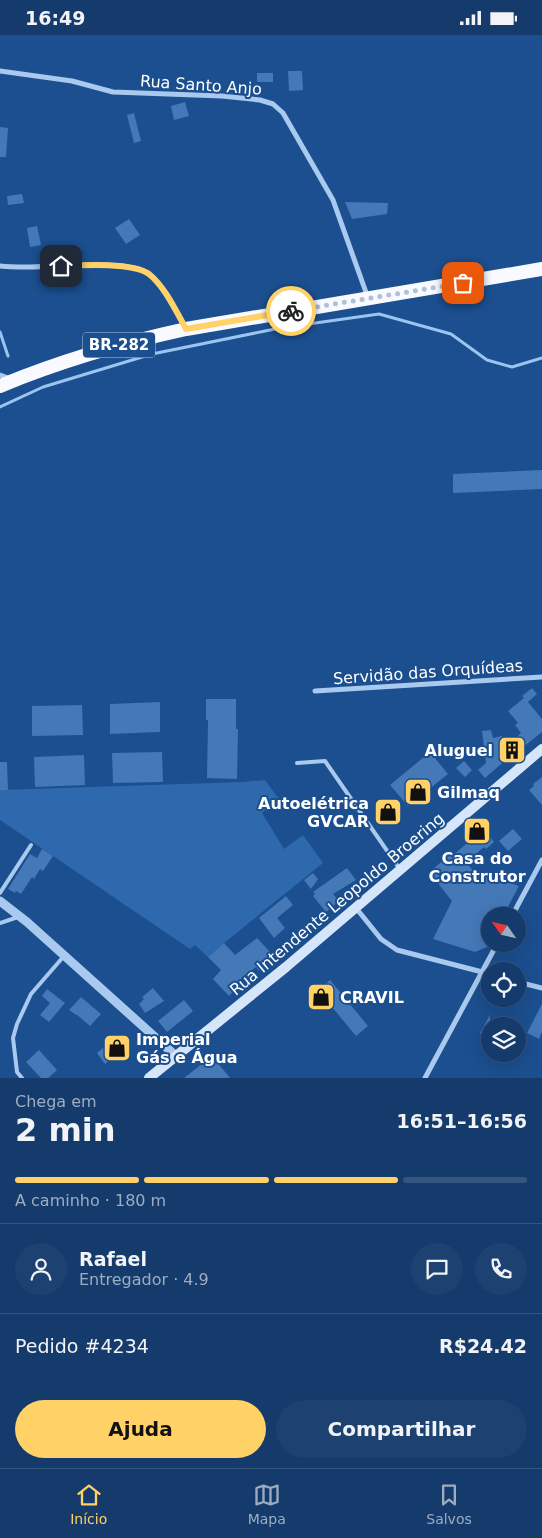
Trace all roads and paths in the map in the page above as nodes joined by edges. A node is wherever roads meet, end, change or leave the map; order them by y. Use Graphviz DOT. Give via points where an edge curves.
graph roads {
  1 [pos="0,71"];
  2 [pos="0,266"];
  3 [pos="542,269"];
  4 [pos="368,299"];
  5 [pos="186,329"];
  6 [pos="7,378"];
  7 [pos="0,385"];
  8 [pos="542,677"];
  9 [pos="315,691"];
  10 [pos="542,749"];
  11 [pos="297,763"];
  12 [pos="31,845"];
  13 [pos="542,860"];
  14 [pos="400,870"];
  15 [pos="0,893"];
  16 [pos="0,901"];
  17 [pos="517,907"];
  18 [pos="356,908"];
  19 [pos="20,917"];
  20 [pos="0,923"];
  21 [pos="64,955"];
  22 [pos="481,972"];
  23 [pos="481,974"];
  24 [pos="526,984"];
  25 [pos="542,988"];
  26 [pos="176,1056"];
  27 [pos="22,1078"];
  28 [pos="149,1078"];
  29 [pos="425,1078"];
  1 -- 4 [label="street, Rua Santo Anjo" via="72,81 113,92 222,96 273,104 283,113 333,200"];
  2 -- 5 [label="street" via="104,265 142,270 165,294"];
  3 -- 4 [label="highway, BR-282"];
  4 -- 5 [label="highway, BR-282"];
  5 -- 6 [label="highway, BR-282"];
  6 -- 7 [label="highway, BR-282"];
  8 -- 9 [label="street, Servidão das Orquídeas"];
  10 -- 14 [label="main road, Rua Intendente Leopoldo Broering"];
  11 -- 14 [label="lane" via="325,761"];
  12 -- 15 [label="lane"];
  13 -- 17 [label="street"];
  14 -- 18 [label="main road, Rua Intendente Leopoldo Broering"];
  16 -- 19 [label="street"];
  18 -- 22 [label="street" via="381,939 397,950"];
  18 -- 26 [label="main road, Rua Intendente Leopoldo Broering"];
  19 -- 20 [label="lane"];
  19 -- 21 [label="street"];
  21 -- 26 [label="street"];
  21 -- 27 [label="lane" via="31,994 17,1024 13,1038 17,1072"];
  23 -- 29 [label="street"];
  24 -- 25 [label="street"];
  26 -- 28 [label="main road, Rua Intendente Leopoldo Broering"];
}
